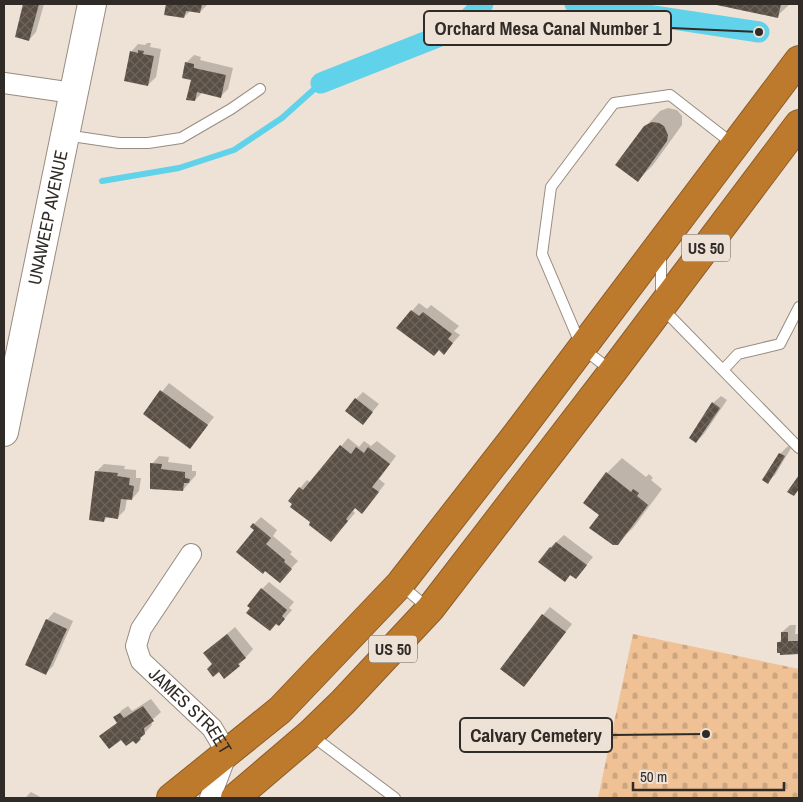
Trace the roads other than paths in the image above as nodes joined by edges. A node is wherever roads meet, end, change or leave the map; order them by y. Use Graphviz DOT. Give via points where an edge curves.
graph roads {
  1 [pos="92,4"];
  2 [pos="799,60"];
  3 [pos="4,84"];
  4 [pos="260,89"];
  5 [pos="73,93"];
  6 [pos="799,124"];
  7 [pos="64,135"];
  8 [pos="735,145"];
  9 [pos="661,243"];
  10 [pos="661,307"];
  11 [pos="799,307"];
  12 [pos="582,348"];
  13 [pos="722,370"];
  14 [pos="613,371"];
  15 [pos="4,432"];
  16 [pos="799,448"];
  17 [pos="191,554"];
  18 [pos="400,584"];
  19 [pos="430,609"];
  20 [pos="310,734"];
  21 [pos="227,753"];
  22 [pos="171,798"];
  23 [pos="210,798"];
  24 [pos="235,798"];
  25 [pos="395,798"];
  1 -- 5 [label="main road, UNAWEEP AVENUE"];
  2 -- 8 [label="highway, US 50"];
  3 -- 5 [label="street"];
  4 -- 7 [label="lane" via="181,138 119,143"];
  5 -- 7 [label="main road, UNAWEEP AVENUE"];
  6 -- 10 [label="highway, US 50"];
  7 -- 15 [label="main road, UNAWEEP AVENUE"];
  8 -- 9 [label="highway, US 50"];
  8 -- 12 [label="lane" via="670,96 614,103 551,187 542,254"];
  9 -- 10 [label="lane"];
  9 -- 12 [label="highway, US 50"];
  10 -- 13 [label="lane"];
  10 -- 14 [label="highway, US 50"];
  11 -- 13 [label="lane" via="780,344 738,354"];
  12 -- 14 [label="lane"];
  12 -- 18 [label="highway, US 50"];
  13 -- 16 [label="lane"];
  14 -- 19 [label="highway, US 50"];
  17 -- 21 [label="street, JAMES STREET" via="141,630 136,646 140,661 212,728"];
  18 -- 19 [label="lane"];
  18 -- 21 [label="highway, US 50" via="280,710"];
  19 -- 20 [label="highway, US 50"];
  20 -- 24 [label="highway, US 50"];
  20 -- 25 [label="lane"];
  21 -- 22 [label="highway, US 50"];
  21 -- 23 [label="street, JAMES STREET"];
}
